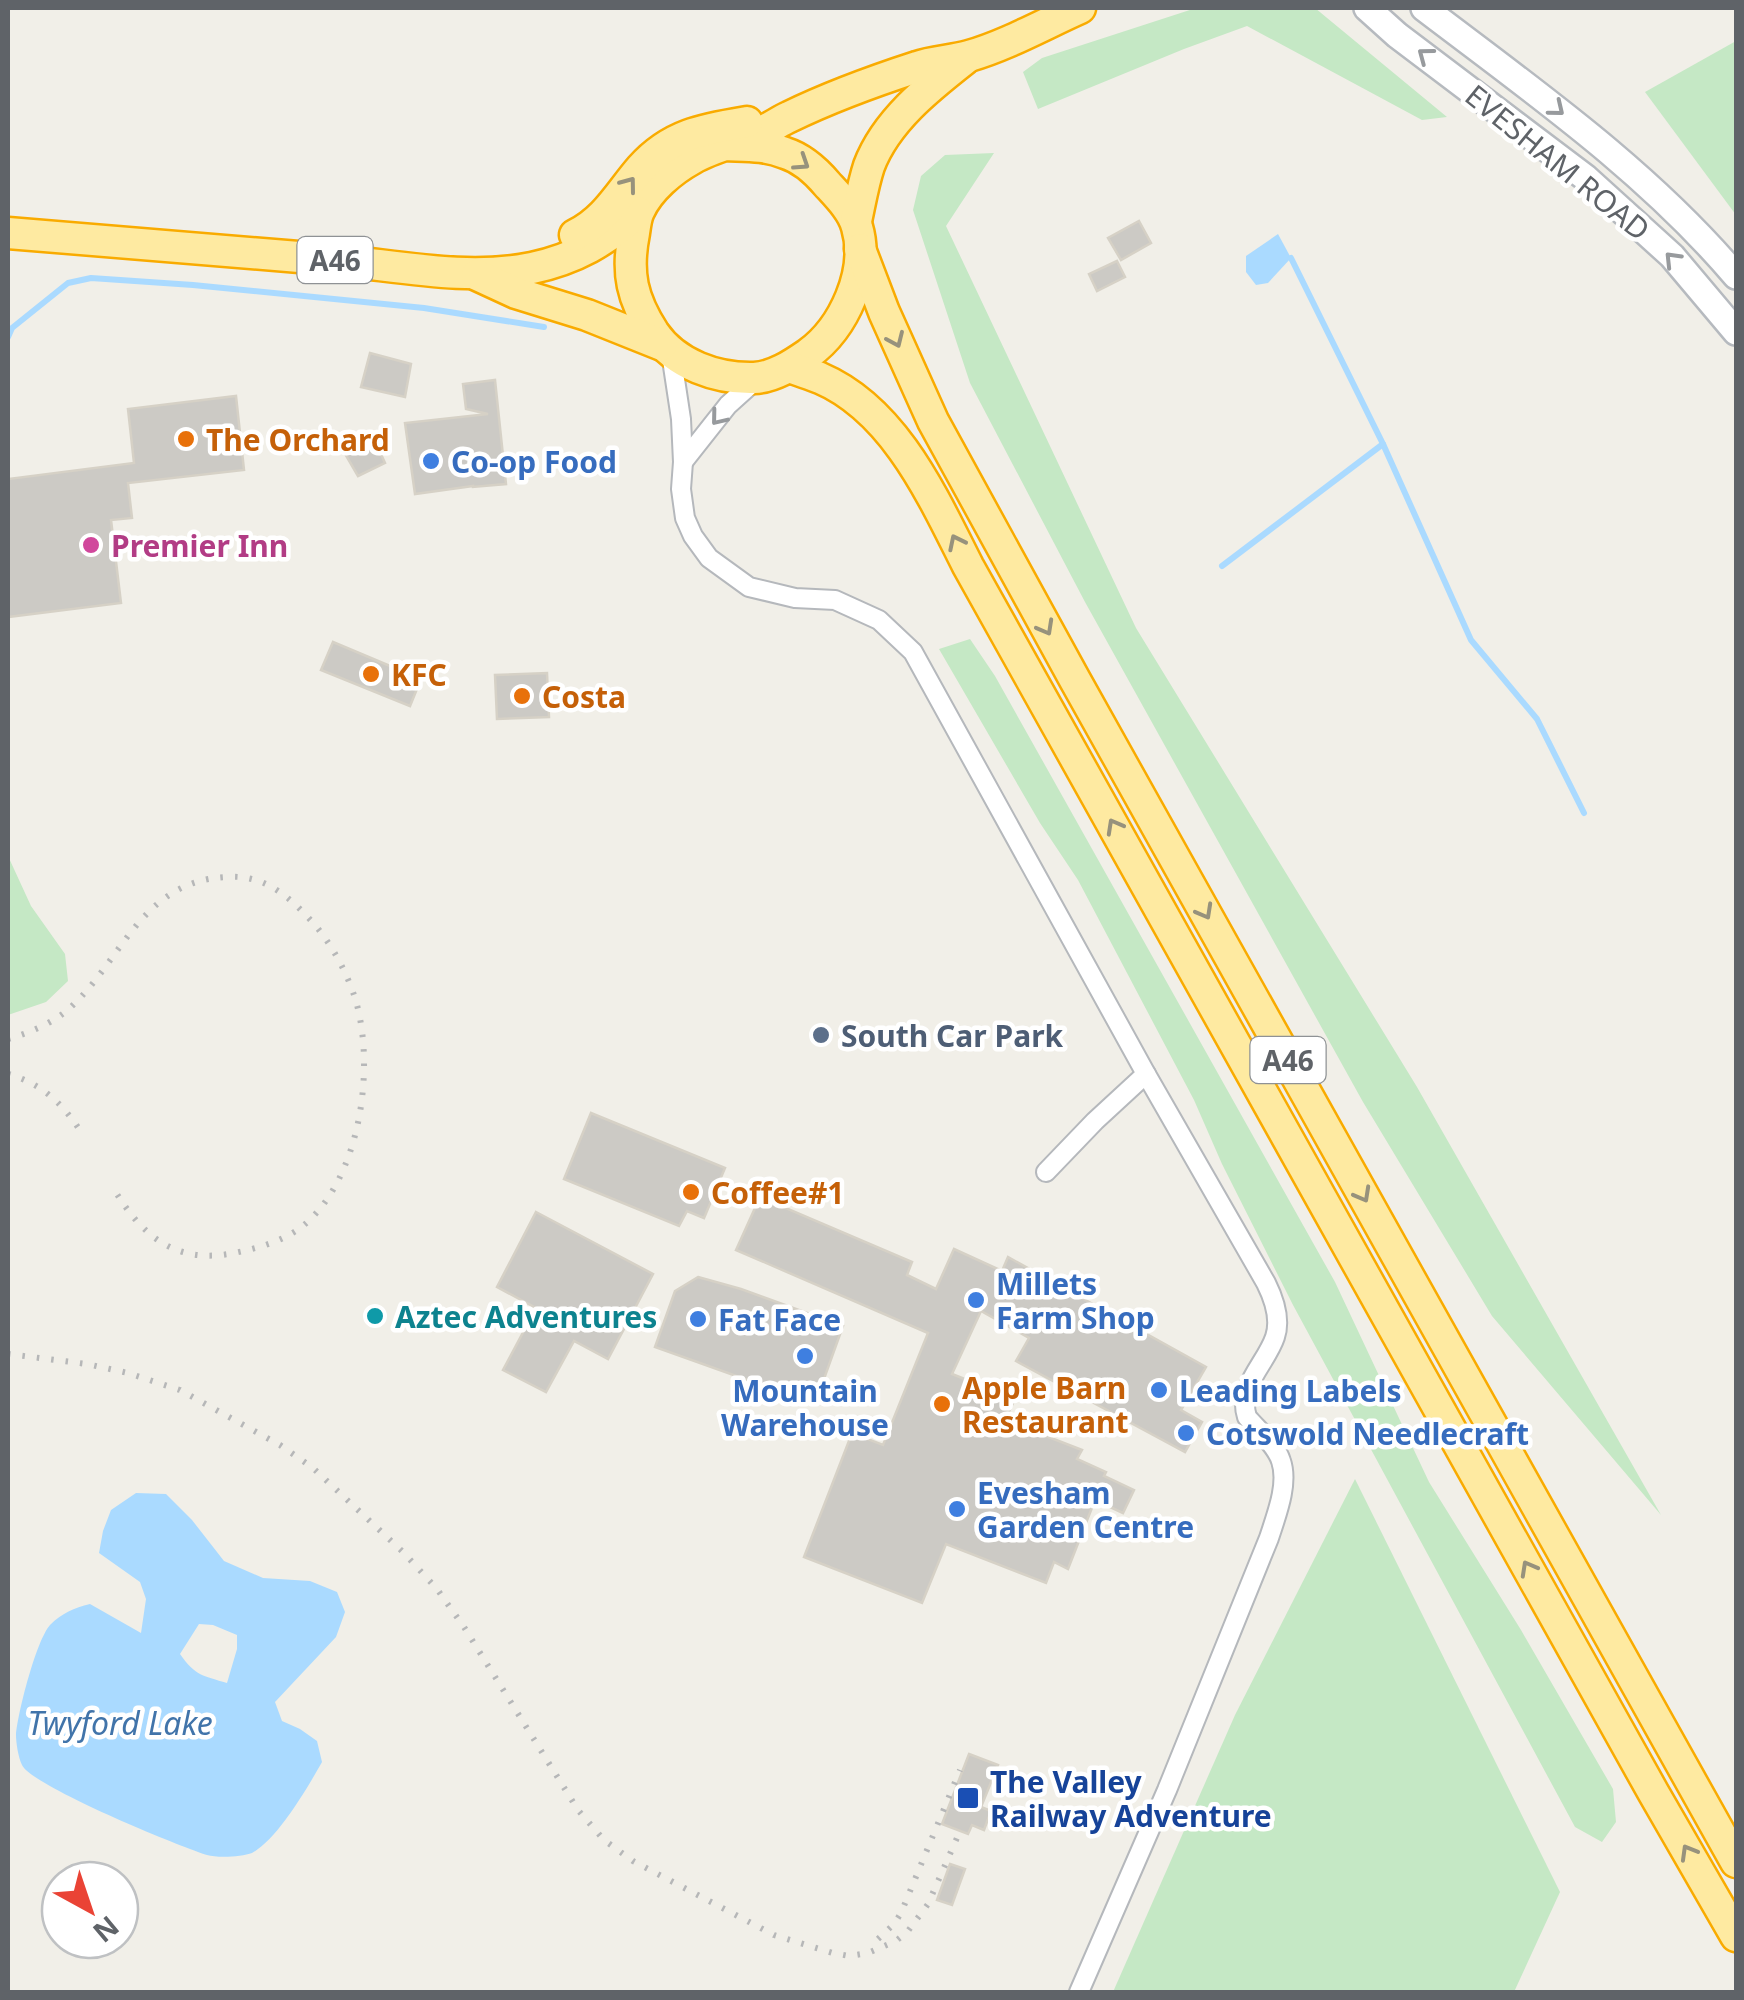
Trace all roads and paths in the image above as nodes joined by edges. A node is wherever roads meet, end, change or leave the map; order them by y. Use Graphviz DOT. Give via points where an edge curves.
graph roads {
  1 [pos="1080,8"];
  2 [pos="1366,8"];
  3 [pos="1424,8"];
  4 [pos="968,56"];
  5 [pos="788,117"];
  6 [pos="725,145"];
  7 [pos="638,212"];
  8 [pos="8,233"];
  9 [pos="858,235"];
  10 [pos="419,268"];
  11 [pos="477,274"];
  12 [pos="1736,276"];
  13 [pos="1736,332"];
  14 [pos="666,348"];
  15 [pos="790,367"];
  16 [pos="759,378"];
  17 [pos="683,462"];
  18 [pos="1146,1074"];
  19 [pos="1046,1172"];
  20 [pos="1736,1862"];
  21 [pos="1736,1936"];
  22 [pos="1080,1992"];
  1 -- 4 [label="highway"];
  13 -- 2 [label="main road, EVESHAM ROAD, one-way" via="1672,256 1586,178"];
  3 -- 12 [label="main road, EVESHAM ROAD, one-way" via="1628,167"];
  4 -- 5 [label="highway" via="921,65"];
  4 -- 9 [label="highway" via="883,138 870,166"];
  5 -- 6 [label="highway"];
  10 -- 5 [label="highway, one-way" via="450,254 504,255 560,242 603,216 641,168 678,138"];
  6 -- 7 [label="highway" via="676,168"];
  6 -- 9 [label="highway, one-way" via="762,146 816,172 839,196"];
  7 -- 11 [label="highway, A46" via="612,235 562,260"];
  7 -- 14 [label="highway" via="629,258 632,285 640,311"];
  8 -- 10 [label="highway, A46"];
  9 -- 15 [label="highway" via="852,295 838,325"];
  9 -- 20 [label="highway, A46, one-way" via="933,422"];
  10 -- 11 [label="highway, A46"];
  11 -- 14 [label="highway, A46"];
  14 -- 16 [label="highway" via="726,377"];
  14 -- 17 [label="street" via="678,388"];
  15 -- 16 [label="highway"];
  21 -- 15 [label="highway, A46, one-way" via="920,475 861,404"];
  16 -- 17 [label="street, one-way"];
  17 -- 18 [label="street" via="685,518 709,558 748,586 835,600 879,620 913,652"];
  18 -- 19 [label="street"];
  18 -- 22 [label="street" via="1274,1300 1275,1338 1252,1378 1244,1409 1280,1457 1282,1484 1269,1538"];
}
